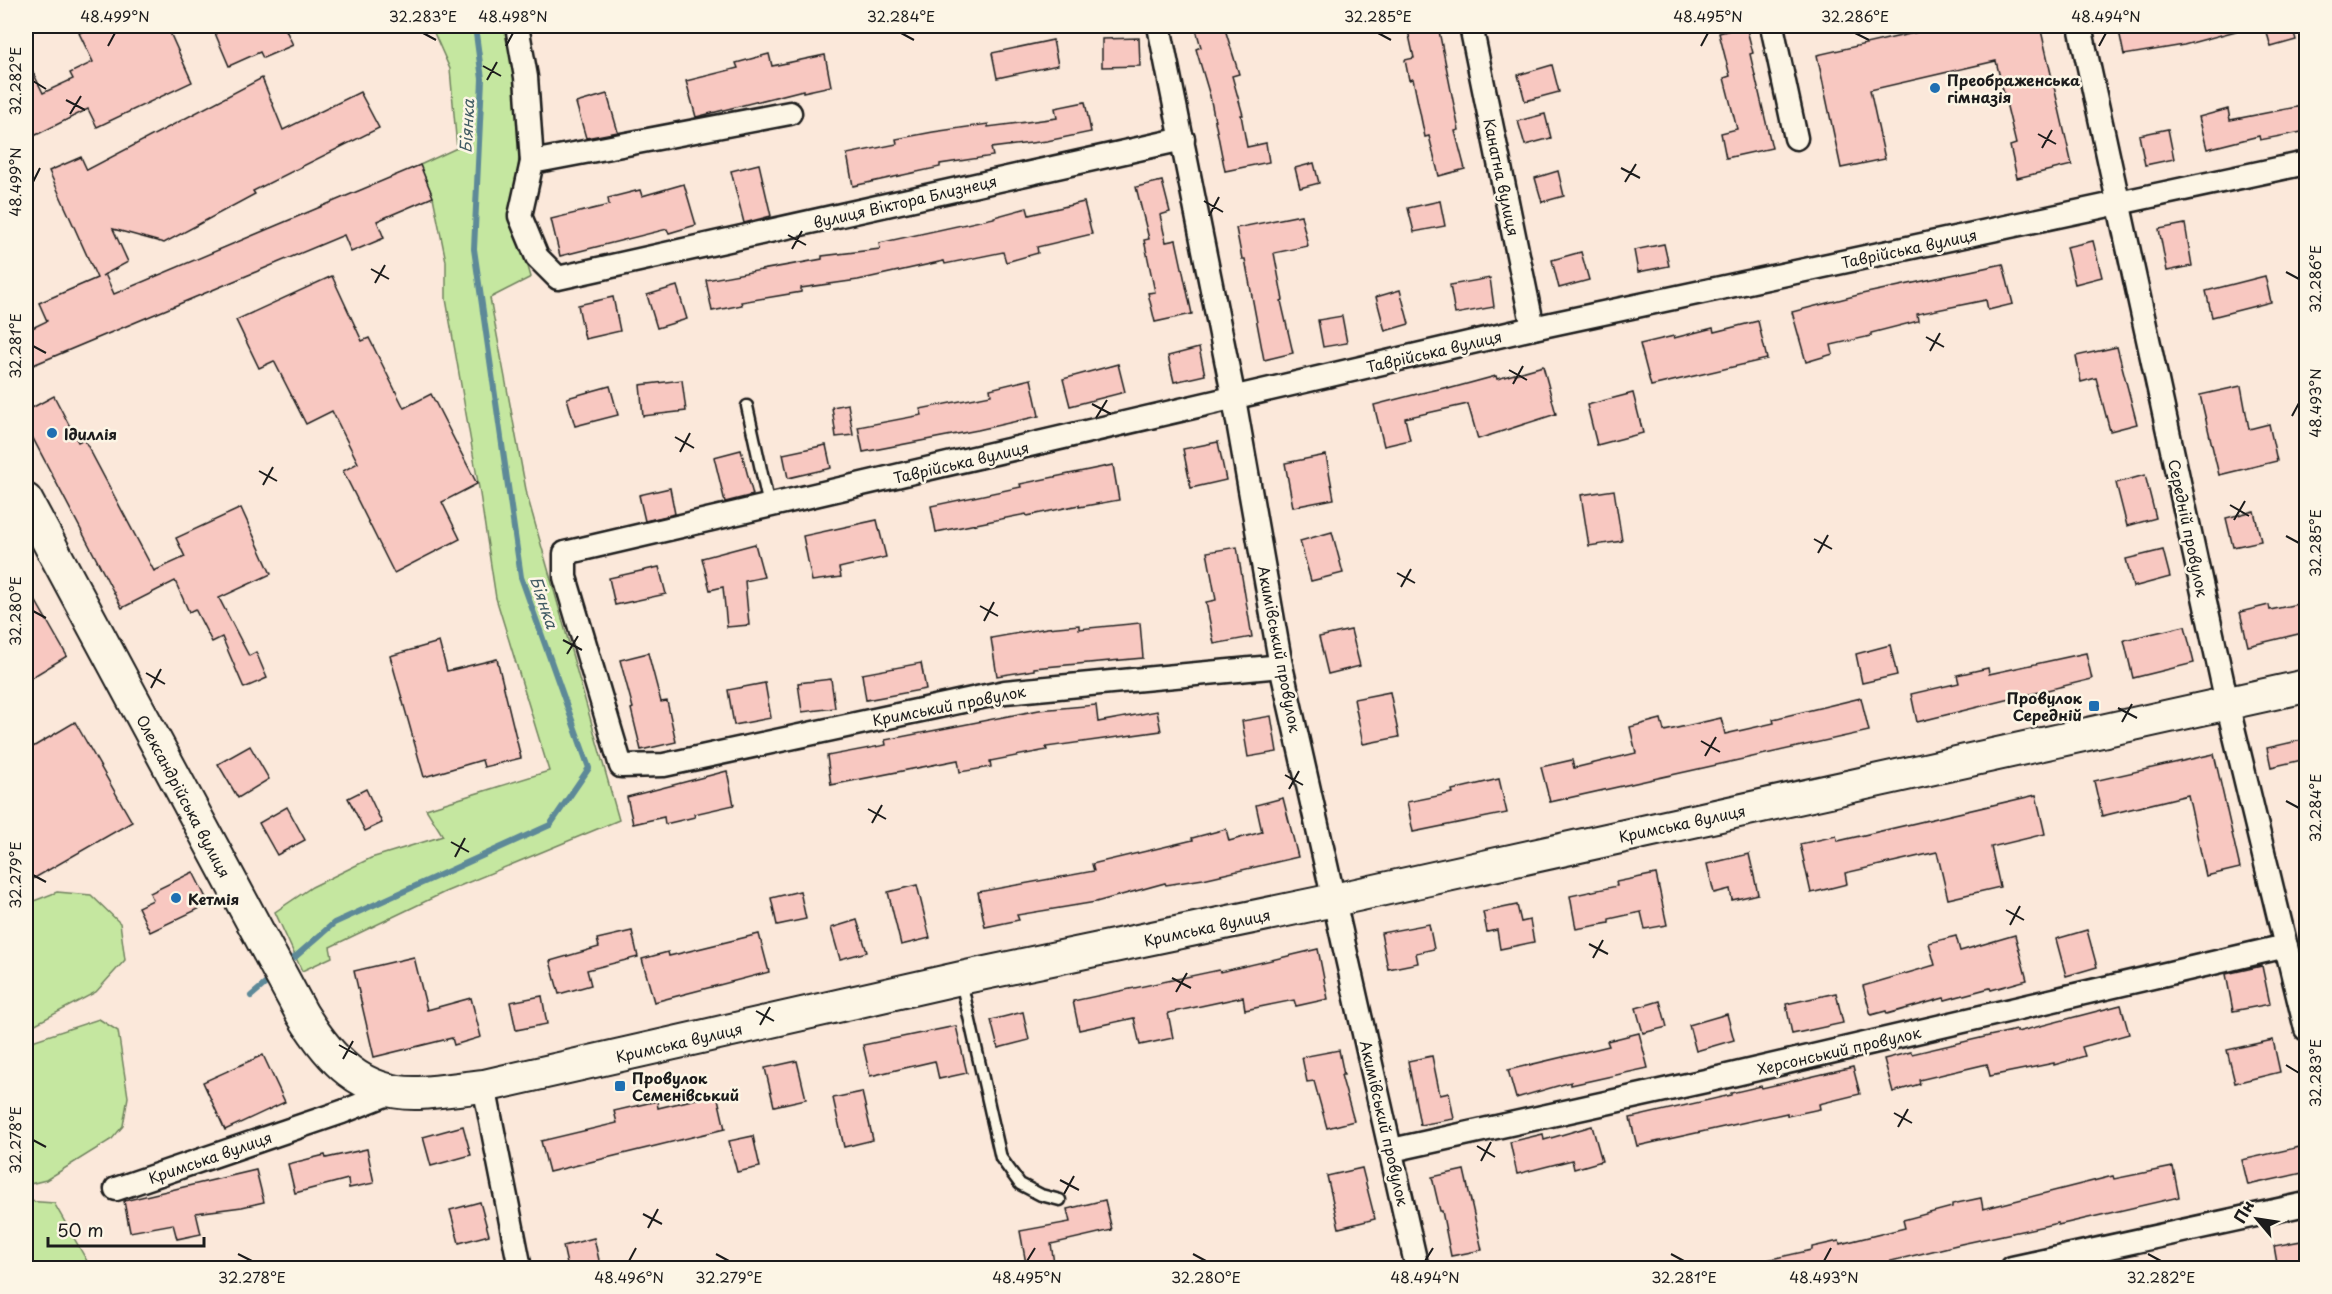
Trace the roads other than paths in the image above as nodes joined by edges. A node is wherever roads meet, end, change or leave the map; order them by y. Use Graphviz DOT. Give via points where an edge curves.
graph roads {
  1 [pos="517,26"];
  2 [pos="1159,26"];
  3 [pos="1471,26"];
  4 [pos="1772,26"];
  5 [pos="2080,26"];
  6 [pos="790,113"];
  7 [pos="1796,138"];
  8 [pos="1183,139"];
  9 [pos="532,162"];
  10 [pos="2307,162"];
  11 [pos="2117,204"];
  12 [pos="1533,328"];
  13 [pos="1234,399"];
  14 [pos="747,406"];
  15 [pos="26,500"];
  16 [pos="769,506"];
  17 [pos="1281,666"];
  18 [pos="2307,686"];
  19 [pos="2227,703"];
  20 [pos="621,766"];
  21 [pos="1334,900"];
  22 [pos="2286,946"];
  23 [pos="961,978"];
  24 [pos="2307,1029"];
  25 [pos="484,1086"];
  26 [pos="393,1092"];
  27 [pos="1392,1150"];
  28 [pos="116,1189"];
  29 [pos="1060,1200"];
  30 [pos="2307,1204"];
  31 [pos="520,1269"];
  32 [pos="1417,1269"];
  33 [pos="2012,1269"];
  1 -- 9 [label="street" via="526,77"];
  2 -- 8 [label="street, Акимівський провулок"];
  3 -- 12 [label="street, Канатна вулиця"];
  4 -- 7 [label="street"];
  5 -- 11 [label="street, Середній провулок"];
  6 -- 9 [label="street"];
  8 -- 9 [label="street, вулиця Віктора Близнеця" via="558,278 537,257 520,216"];
  8 -- 13 [label="street, Акимівський провулок"];
  10 -- 11 [label="street, Таврійська вулиця"];
  11 -- 12 [label="street, Таврійська вулиця"];
  11 -- 19 [label="street, Середній провулок"];
  12 -- 13 [label="street, Таврійська вулиця"];
  13 -- 16 [label="street, Таврійська вулиця"];
  13 -- 17 [label="street, Акимівський провулок"];
  14 -- 16 [label="lane"];
  15 -- 26 [label="street, Олександрійська вулиця" via="302,1014 337,1061 362,1082"];
  16 -- 20 [label="street, Таврійська вулиця" via="565,553 565,577"];
  17 -- 20 [label="street, Кримський провулок" via="1005,692 664,765"];
  17 -- 21 [label="street, Акимівський провулок"];
  18 -- 19 [label="street, Кримська вулиця"];
  19 -- 21 [label="street, Кримська вулиця"];
  19 -- 22 [label="street, Середній провулок"];
  21 -- 23 [label="street, Кримська вулиця"];
  21 -- 27 [label="street, Акимівський провулок"];
  22 -- 24 [label="street, Середній провулок"];
  22 -- 27 [label="street, Херсонський провулок"];
  23 -- 25 [label="street, Кримська вулиця"];
  23 -- 29 [label="lane" via="1000,1158 1020,1184"];
  25 -- 26 [label="street, Кримська вулиця"];
  25 -- 31 [label="street"];
  26 -- 28 [label="street, Кримська вулиця"];
  27 -- 32 [label="street, Акимівський провулок"];
  30 -- 33 [label="street"];
}
